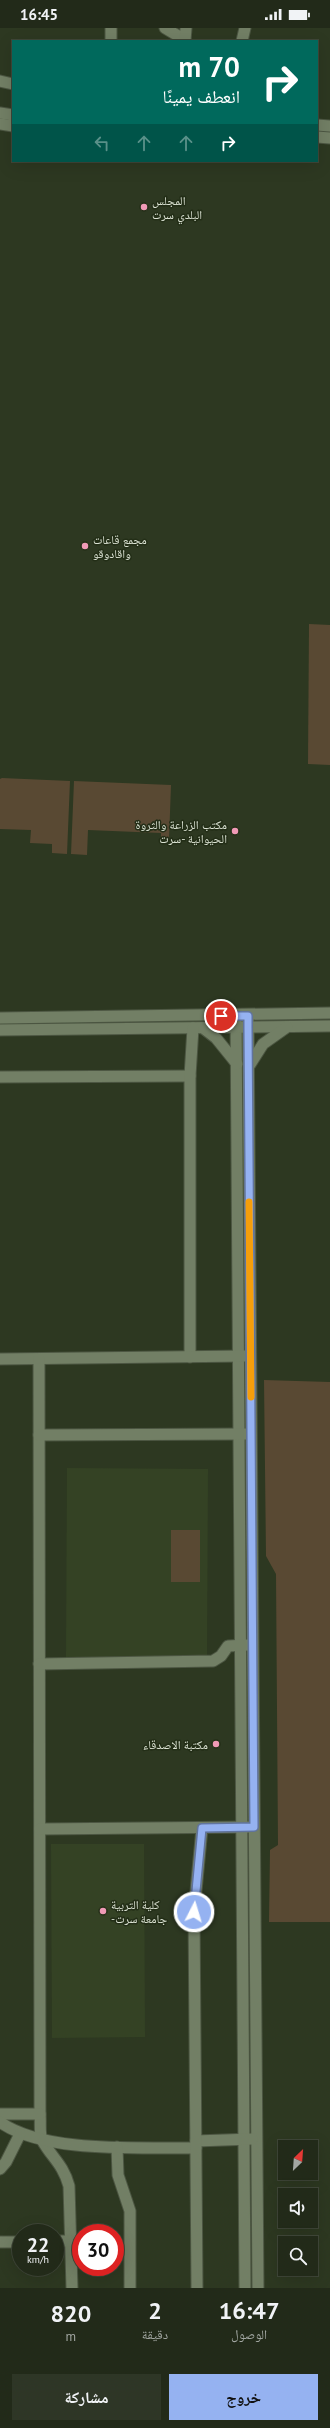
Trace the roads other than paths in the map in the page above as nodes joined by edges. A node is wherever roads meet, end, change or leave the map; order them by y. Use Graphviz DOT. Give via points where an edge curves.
graph roads {
  1 [pos="111,28"];
  2 [pos="164,28"];
  3 [pos="186,28"];
  4 [pos="245,28"];
  5 [pos="111,40"];
  6 [pos="185,40"];
  7 [pos="242,40"];
  8 [pos="0,81"];
  9 [pos="12,84"];
  10 [pos="0,113"];
  11 [pos="12,115"];
  12 [pos="0,124"];
  13 [pos="12,126"];
  14 [pos="318,126"];
  15 [pos="330,126"];
  16 [pos="318,138"];
  17 [pos="330,138"];
  18 [pos="330,1013"];
  19 [pos="242,1016"];
  20 [pos="0,1018"];
  21 [pos="330,1026"];
  22 [pos="287,1027"];
  23 [pos="198,1028"];
  24 [pos="236,1028"];
  25 [pos="248,1028"];
  26 [pos="0,1030"];
  27 [pos="237,1064"];
  28 [pos="248,1069"];
  29 [pos="190,1076"];
  30 [pos="0,1077"];
  31 [pos="190,1356"];
  32 [pos="239,1356"];
  33 [pos="250,1356"];
  34 [pos="0,1359"];
  35 [pos="39,1359"];
  36 [pos="245,1434"];
  37 [pos="39,1435"];
  38 [pos="241,1645"];
  39 [pos="253,1645"];
  40 [pos="39,1664"];
  41 [pos="242,1827"];
  42 [pos="254,1827"];
  43 [pos="202,1828"];
  44 [pos="40,1829"];
  45 [pos="0,2114"];
  46 [pos="40,2114"];
  47 [pos="0,2122"];
  48 [pos="20,2134"];
  49 [pos="41,2138"];
  50 [pos="256,2139"];
  51 [pos="245,2140"];
  52 [pos="196,2144"];
  53 [pos="117,2147"];
  54 [pos="0,2169"];
  55 [pos="64,2241"];
  56 [pos="70,2241"];
  57 [pos="0,2242"];
  58 [pos="12,2242"];
  59 [pos="72,2288"];
  60 [pos="130,2288"];
  61 [pos="197,2288"];
  62 [pos="245,2288"];
  63 [pos="258,2288"];
  1 -- 5 [label="street"];
  2 -- 6 [label="street"];
  3 -- 6 [label="street"];
  4 -- 7 [label="street"];
  8 -- 9 [label="street"];
  10 -- 11 [label="street"];
  12 -- 13 [label="street"];
  14 -- 15 [label="street"];
  16 -- 17 [label="street"];
  18 -- 19 [label="street"];
  19 -- 20 [label="street"];
  19 -- 24 [label="street"];
  19 -- 25 [label="street"];
  21 -- 22 [label="street"];
  22 -- 25 [label="street"];
  22 -- 28 [label="street" via="263,1044"];
  23 -- 24 [label="street"];
  23 -- 26 [label="street"];
  23 -- 27 [label="street" via="216,1038"];
  23 -- 29 [label="street"];
  24 -- 25 [label="street"];
  24 -- 27 [label="street"];
  25 -- 28 [label="street"];
  27 -- 32 [label="street"];
  28 -- 33 [label="street"];
  29 -- 30 [label="street"];
  29 -- 31 [label="street"];
  31 -- 32 [label="street"];
  31 -- 35 [label="street"];
  32 -- 33 [label="street"];
  32 -- 36 [label="street"];
  33 -- 36 [label="street"];
  34 -- 35 [label="street"];
  35 -- 37 [label="street"];
  36 -- 37 [label="street"];
  36 -- 38 [label="street"];
  36 -- 39 [label="street"];
  37 -- 40 [label="street"];
  38 -- 39 [label="street"];
  38 -- 40 [label="street" via="228,1646 221,1656 213,1661"];
  38 -- 41 [label="street"];
  39 -- 42 [label="street"];
  40 -- 44 [label="street"];
  41 -- 42 [label="street"];
  41 -- 43 [label="street"];
  41 -- 51 [label="street"];
  42 -- 50 [label="street"];
  43 -- 44 [label="street"];
  43 -- 52 [label="street" via="194,1912"];
  44 -- 46 [label="street"];
  45 -- 46 [label="street"];
  46 -- 49 [label="street"];
  47 -- 48 [label="street"];
  48 -- 49 [label="street"];
  48 -- 54 [label="street"];
  49 -- 53 [label="street" via="65,2144"];
  49 -- 56 [label="street" via="66,2173 69,2186"];
  50 -- 51 [label="street"];
  50 -- 63 [label="street"];
  51 -- 52 [label="street"];
  51 -- 62 [label="street"];
  52 -- 53 [label="street"];
  52 -- 61 [label="street"];
  53 -- 60 [label="street" via="118,2175 130,2211"];
  55 -- 56 [label="street"];
  56 -- 59 [label="street"];
  57 -- 58 [label="street"];
}
